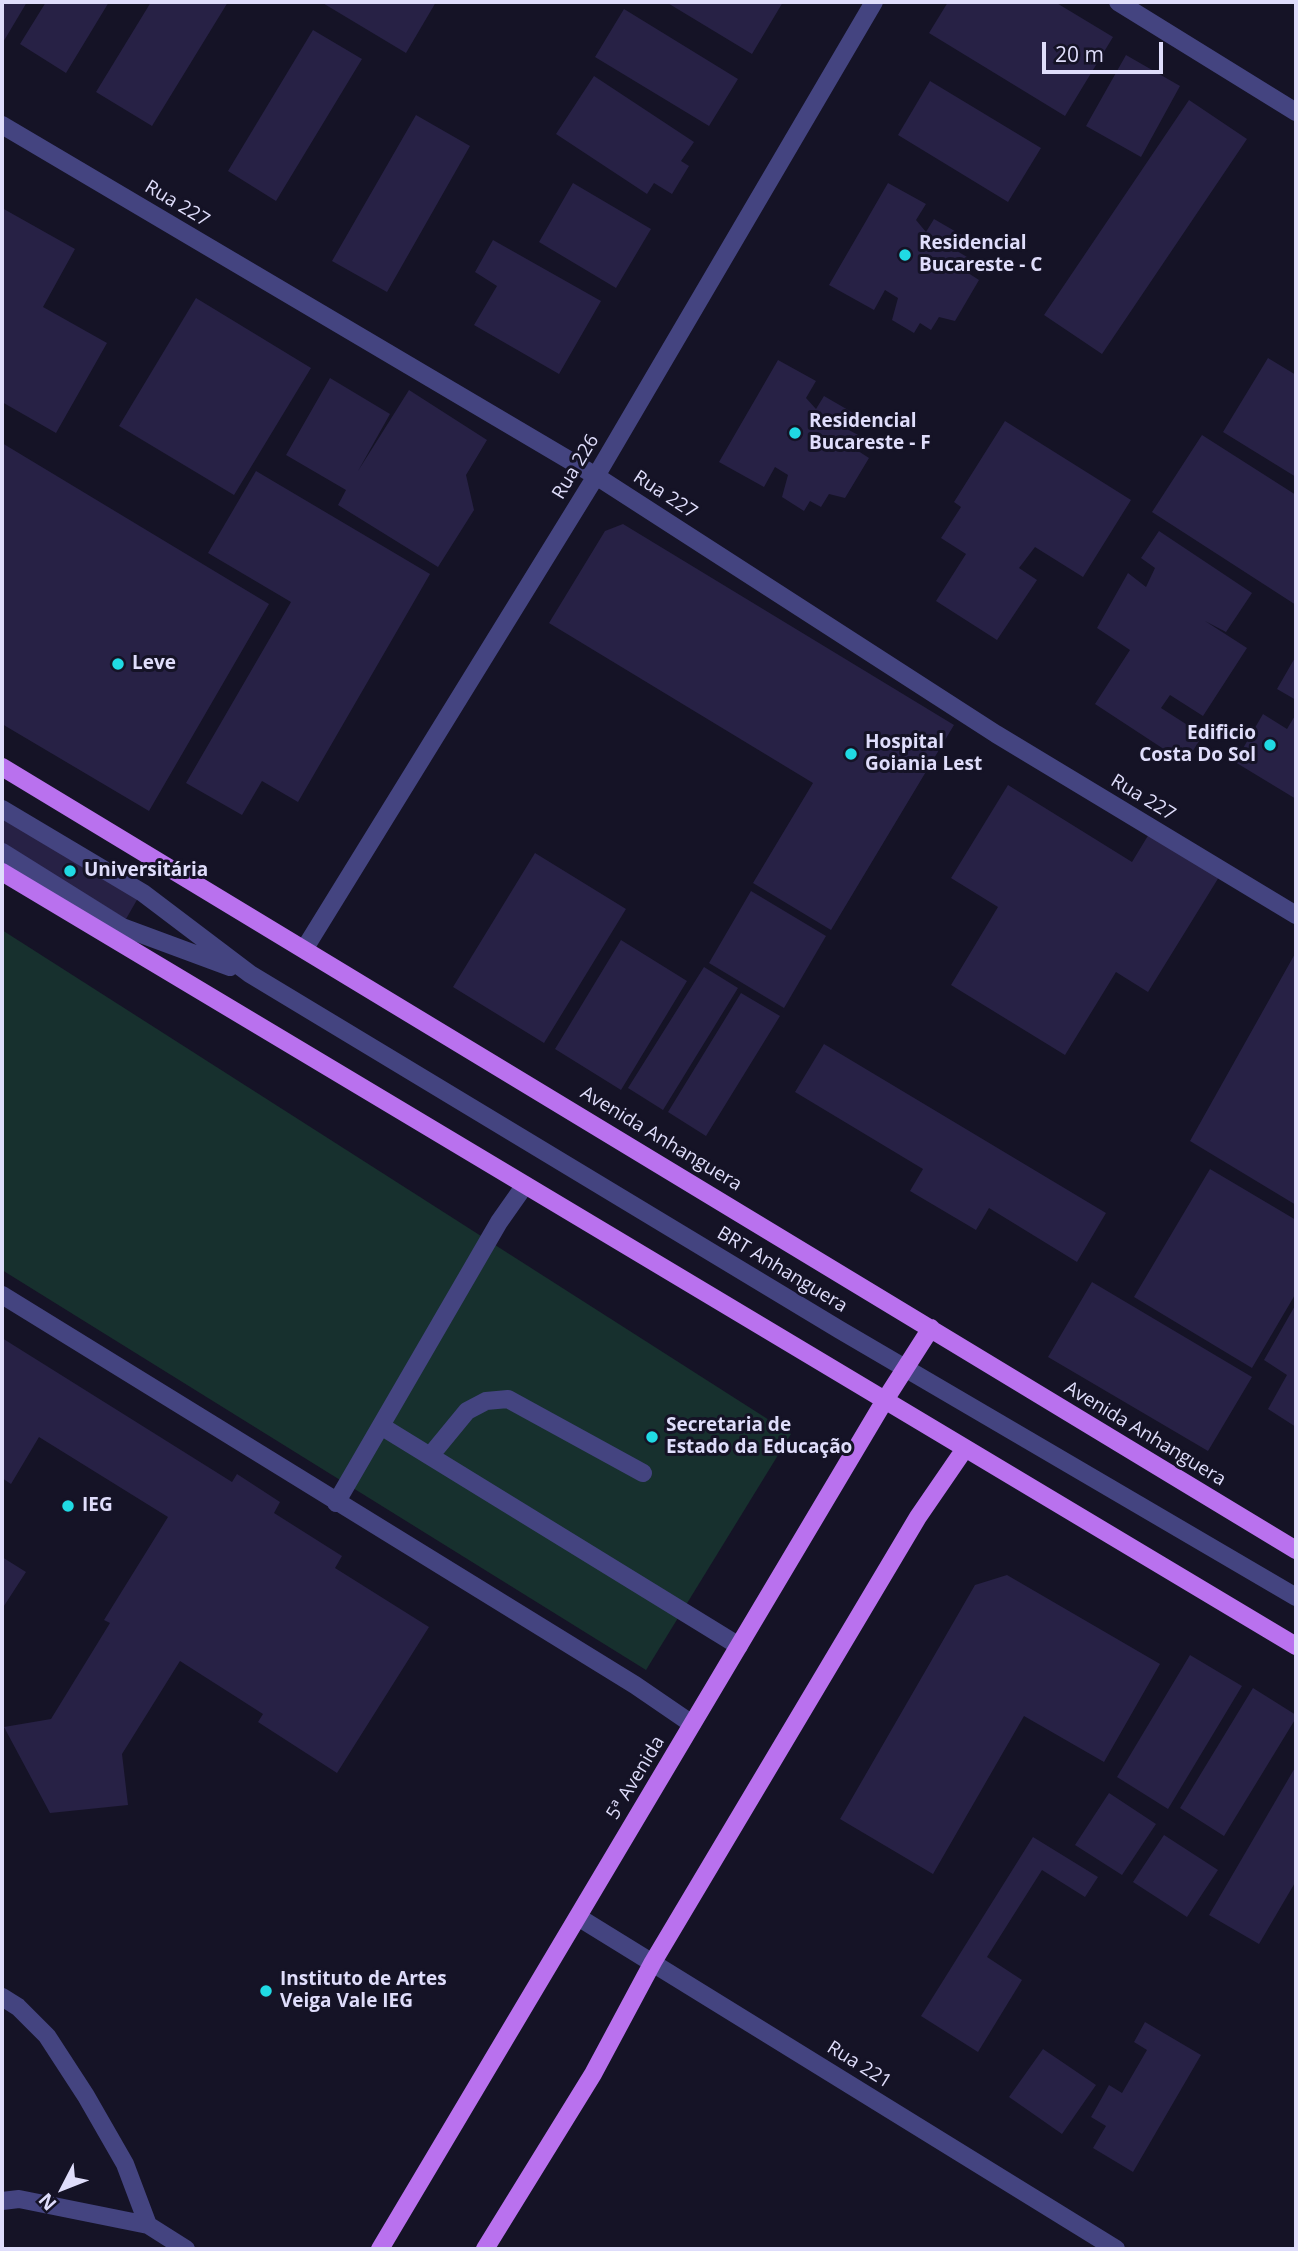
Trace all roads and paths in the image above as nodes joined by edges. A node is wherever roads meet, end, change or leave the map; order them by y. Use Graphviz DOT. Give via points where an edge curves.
graph roads {
  1 [pos="874,2"];
  2 [pos="1118,2"];
  3 [pos="1296,112"];
  4 [pos="2,125"];
  5 [pos="596,476"];
  6 [pos="2,767"];
  7 [pos="2,809"];
  8 [pos="2,852"];
  9 [pos="2,872"];
  10 [pos="1296,915"];
  11 [pos="305,948"];
  12 [pos="250,974"];
  13 [pos="525,1185"];
  14 [pos="2,1295"];
  15 [pos="931,1328"];
  16 [pos="906,1369"];
  17 [pos="885,1400"];
  18 [pos="381,1426"];
  19 [pos="964,1450"];
  20 [pos="430,1456"];
  21 [pos="643,1473"];
  22 [pos="336,1503"];
  23 [pos="1296,1550"];
  24 [pos="1296,1597"];
  25 [pos="739,1646"];
  26 [pos="1296,1646"];
  27 [pos="692,1724"];
  28 [pos="578,1917"];
  29 [pos="653,1962"];
  30 [pos="2,1997"];
  31 [pos="2,2201"];
  32 [pos="148,2225"];
  33 [pos="186,2249"];
  34 [pos="380,2249"];
  35 [pos="485,2249"];
  36 [pos="1116,2249"];
  1 -- 5 [label="street, Rua 226"];
  2 -- 3 [label="street"];
  4 -- 5 [label="street, Rua 227"];
  5 -- 10 [label="street, Rua 227" via="996,734"];
  5 -- 11 [label="street, Rua 226"];
  6 -- 11 [label="main road, Avenida Anhanguera"];
  7 -- 12 [label="street, BRT Anhanguera" via="143,893"];
  8 -- 12 [label="street, BRT Anhanguera" via="122,927"];
  9 -- 13 [label="main road"];
  11 -- 15 [label="main road, Avenida Anhanguera"];
  12 -- 16 [label="street, BRT Anhanguera"];
  13 -- 17 [label="main road"];
  13 -- 18 [label="street"];
  14 -- 22 [label="street"];
  15 -- 16 [label="main road, 5ª Avenida"];
  15 -- 23 [label="main road, Avenida Anhanguera"];
  16 -- 17 [label="main road, 5ª Avenida"];
  16 -- 24 [label="street, BRT Anhanguera"];
  17 -- 19 [label="main road"];
  17 -- 25 [label="main road, 5ª Avenida"];
  18 -- 20 [label="street"];
  18 -- 22 [label="street"];
  19 -- 26 [label="main road"];
  19 -- 29 [label="main road" via="918,1517"];
  20 -- 21 [label="street" via="467,1411 486,1401 508,1399"];
  20 -- 25 [label="street"];
  22 -- 27 [label="street"];
  25 -- 27 [label="main road, 5ª Avenida"];
  27 -- 28 [label="main road, 5ª Avenida"];
  28 -- 29 [label="street, Rua 221"];
  28 -- 34 [label="main road, 5ª Avenida"];
  29 -- 35 [label="main road" via="593,2074"];
  29 -- 36 [label="street, Rua 221"];
  30 -- 32 [label="street" via="47,2036 86,2096 125,2164"];
  31 -- 32 [label="street" via="19,2199"];
  32 -- 33 [label="street"];
}
